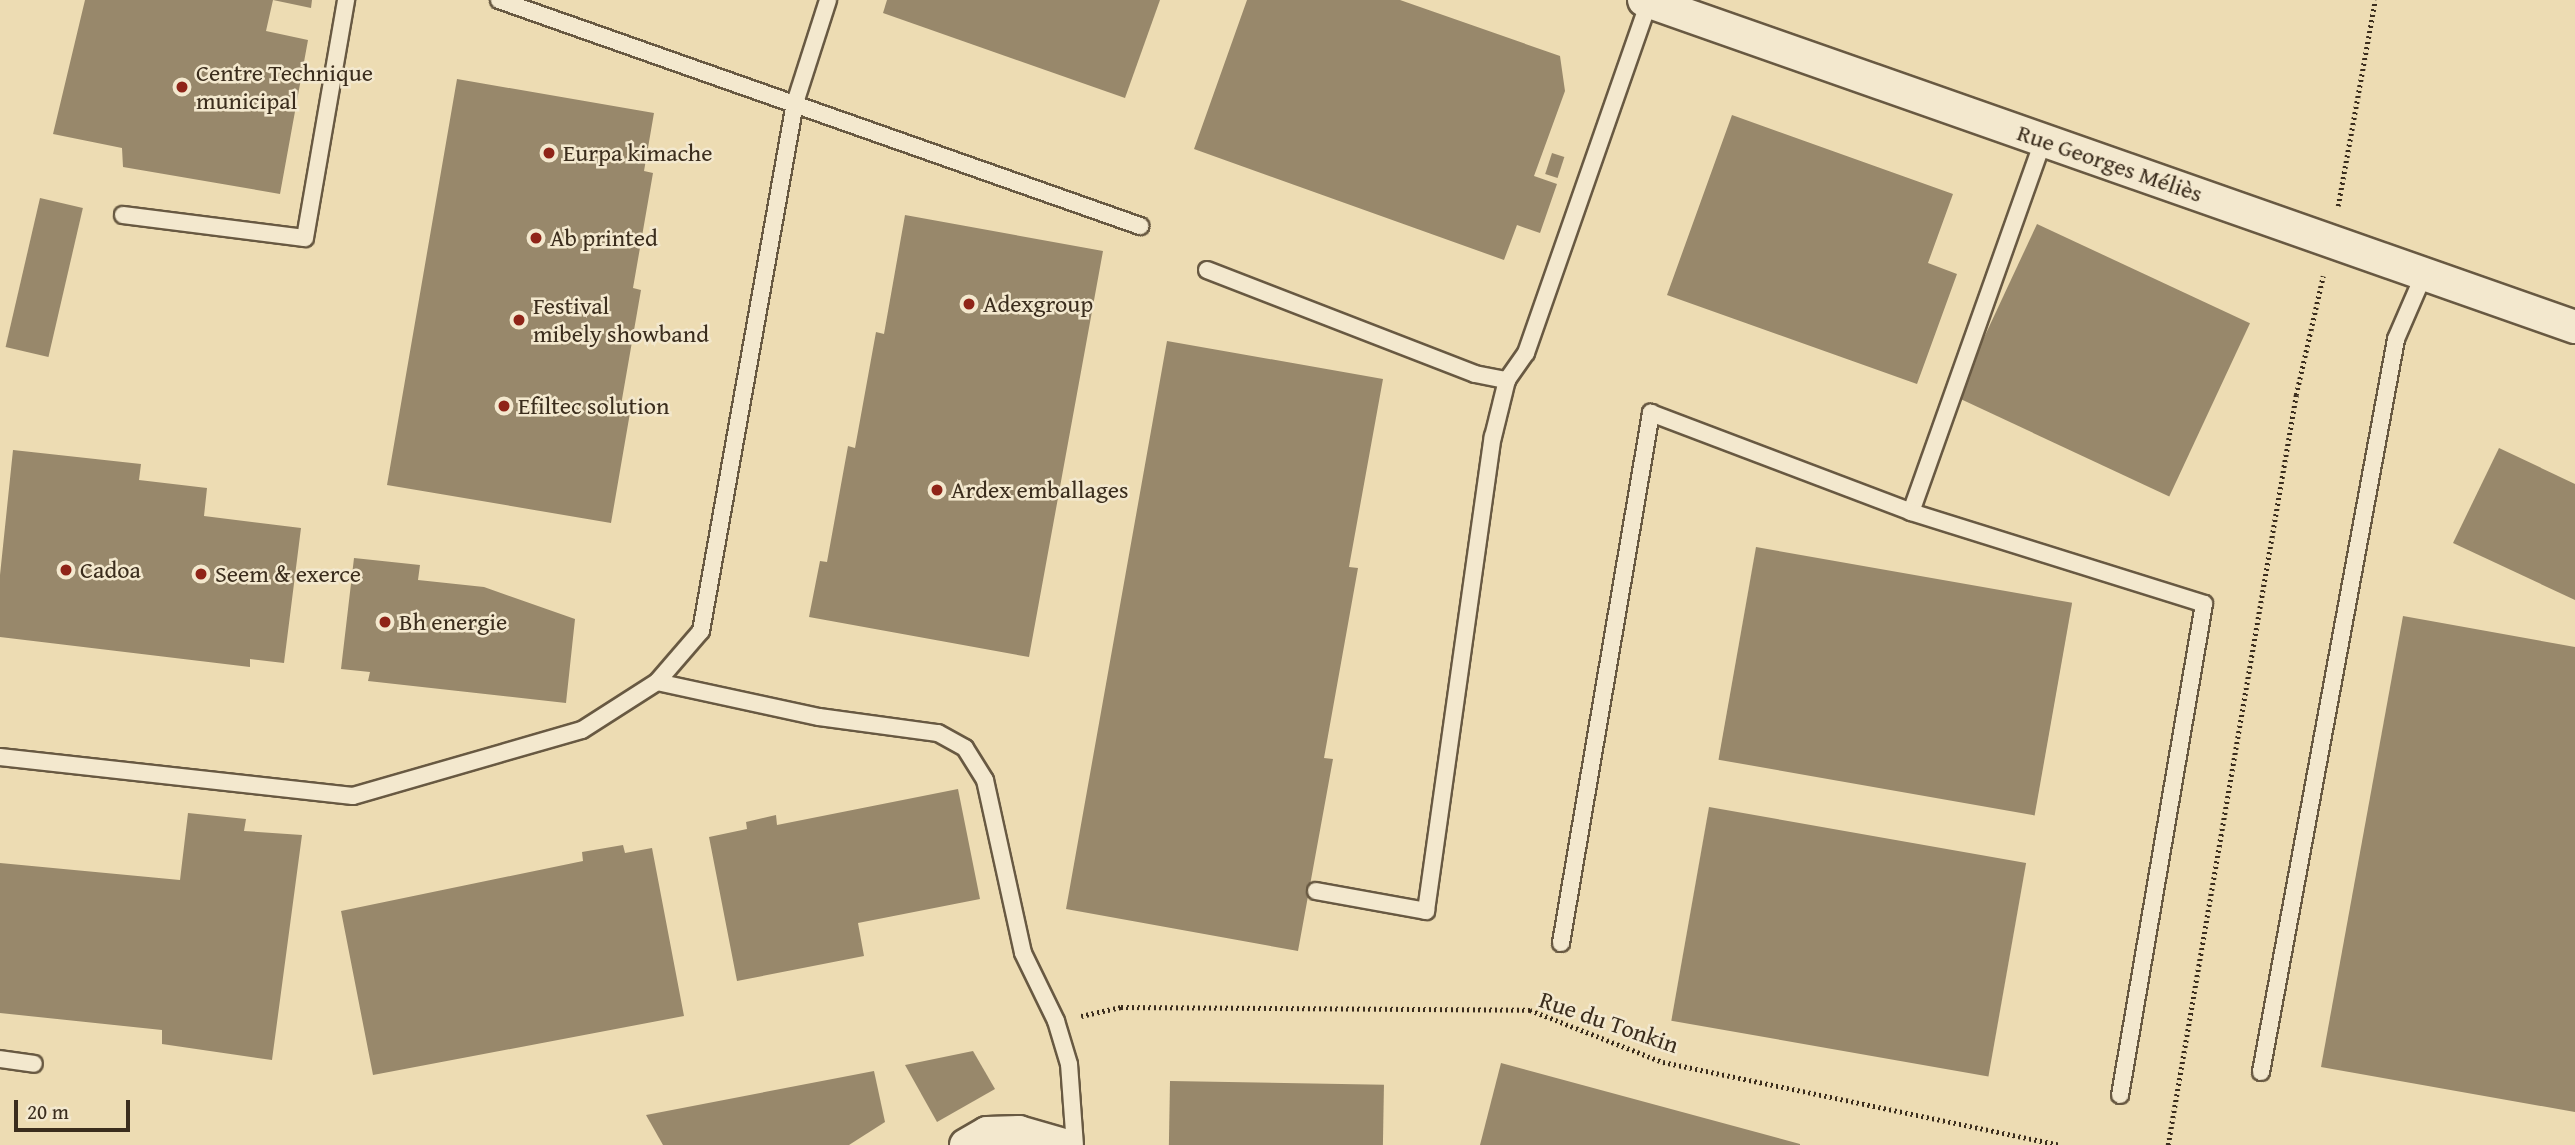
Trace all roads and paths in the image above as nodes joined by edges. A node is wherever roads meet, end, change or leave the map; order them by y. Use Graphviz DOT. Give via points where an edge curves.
graph roads {
  1 [pos="346,0"];
  2 [pos="499,0"];
  3 [pos="828,0"];
  4 [pos="2375,0"];
  5 [pos="1658,2"];
  6 [pos="795,103"];
  7 [pos="2043,141"];
  8 [pos="123,215"];
  9 [pos="1140,226"];
  10 [pos="2332,239"];
  11 [pos="1208,270"];
  12 [pos="2425,272"];
  13 [pos="2575,327"];
  14 [pos="1507,380"];
  15 [pos="1910,512"];
  16 [pos="656,682"];
  17 [pos="0,757"];
  18 [pos="1316,891"];
  19 [pos="1561,943"];
  20 [pos="1056,1021"];
  21 [pos="0,1059"];
  22 [pos="34,1064"];
  23 [pos="2261,1072"];
  24 [pos="2120,1095"];
  25 [pos="966,1145"];
  26 [pos="1064,1145"];
  27 [pos="1075,1145"];
  28 [pos="2060,1145"];
  29 [pos="2168,1145"];
  1 -- 8 [label="lane" via="305,239"];
  2 -- 6 [label="lane"];
  3 -- 6 [label="lane"];
  4 -- 10 [label="path"];
  5 -- 7 [label="street, Rue Georges Méliès"];
  5 -- 14 [label="lane" via="1526,353"];
  6 -- 9 [label="lane"];
  6 -- 16 [label="lane" via="701,631"];
  7 -- 10 [label="street, Rue Georges Méliès"];
  7 -- 15 [label="lane"];
  10 -- 12 [label="street, Rue Georges Méliès"];
  10 -- 29 [label="path" via="2295,395"];
  11 -- 14 [label="lane" via="1475,374"];
  12 -- 13 [label="street, Rue Georges Méliès"];
  12 -- 23 [label="lane" via="2396,339"];
  14 -- 18 [label="lane" via="1495,426 1426,911"];
  15 -- 19 [label="lane" via="1651,413"];
  15 -- 24 [label="lane" via="2204,604"];
  16 -- 17 [label="lane" via="582,730 353,796"];
  16 -- 20 [label="lane" via="819,717 938,733 965,748 985,780 1023,953"];
  20 -- 27 [label="lane" via="1069,1063"];
  20 -- 28 [label="path, Rue du Tonkin" via="1121,1007 1530,1010 1663,1062"];
  21 -- 22 [label="lane"];
  25 -- 26 [label="street" via="987,1133 1019,1132"];
}
